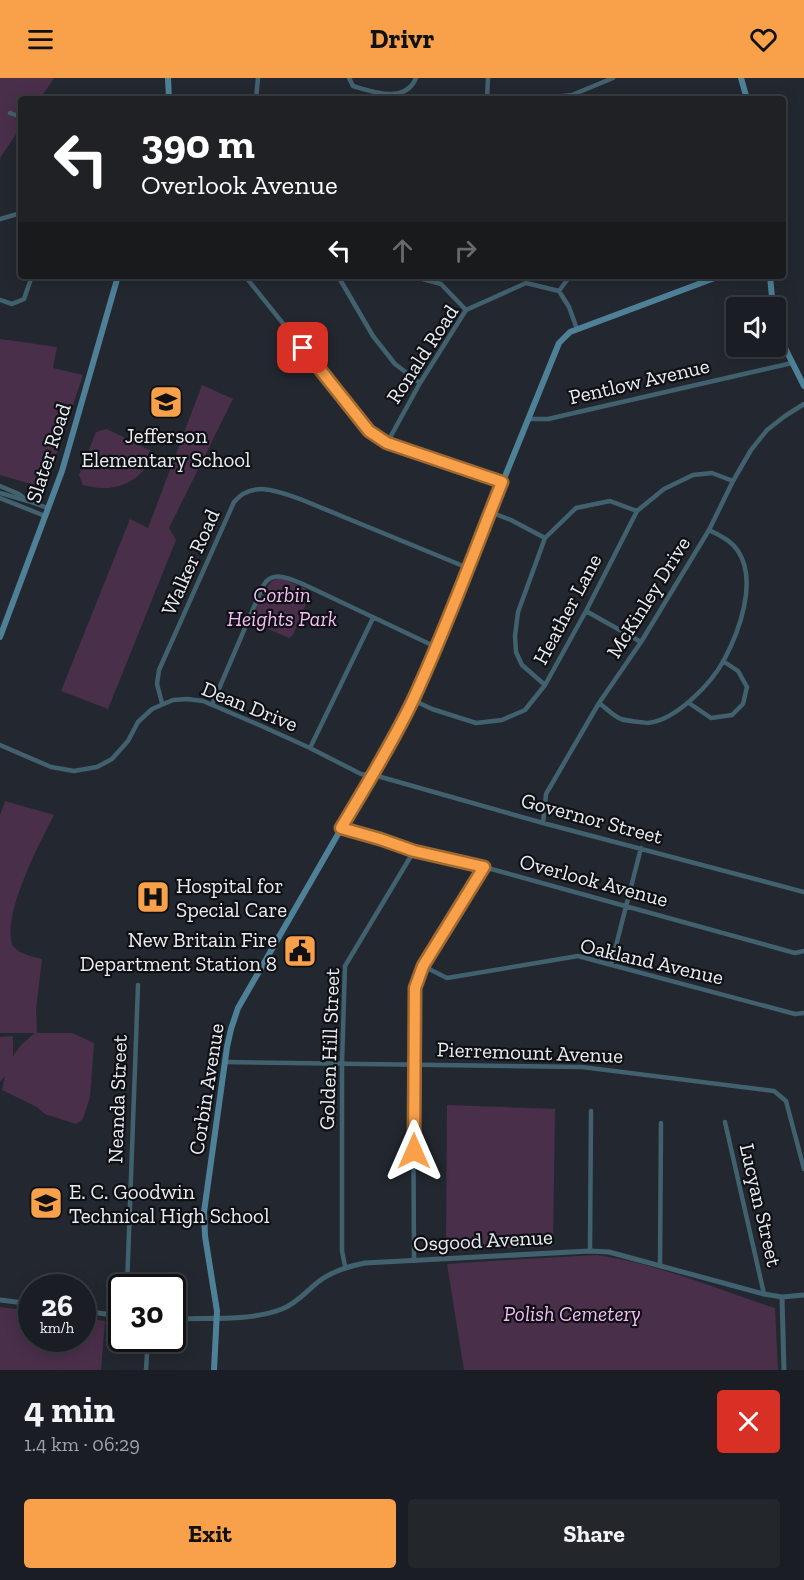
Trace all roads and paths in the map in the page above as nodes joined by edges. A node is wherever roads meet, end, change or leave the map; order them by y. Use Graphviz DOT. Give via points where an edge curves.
graph roads {
  1 [pos="168,78"];
  2 [pos="258,78"];
  3 [pos="349,78"];
  4 [pos="416,78"];
  5 [pos="488,78"];
  6 [pos="613,78"];
  7 [pos="741,78"];
  8 [pos="169,96"];
  9 [pos="256,96"];
  10 [pos="487,96"];
  11 [pos="564,96"];
  12 [pos="746,96"];
  13 [pos="10,113"];
  14 [pos="18,116"];
  15 [pos="18,214"];
  16 [pos="0,219"];
  17 [pos="31,279"];
  18 [pos="116,279"];
  19 [pos="247,279"];
  20 [pos="340,279"];
  21 [pos="422,279"];
  22 [pos="525,279"];
  23 [pos="568,279"];
  24 [pos="712,279"];
  25 [pos="770,279"];
  26 [pos="526,283"];
  27 [pos="559,291"];
  28 [pos="772,297"];
  29 [pos="0,300"];
  30 [pos="466,310"];
  31 [pos="577,329"];
  32 [pos="786,350"];
  33 [pos="792,363"];
  34 [pos="420,383"];
  35 [pos="804,386"];
  36 [pos="804,404"];
  37 [pos="528,419"];
  38 [pos="387,443"];
  39 [pos="732,481"];
  40 [pos="502,482"];
  41 [pos="0,486"];
  42 [pos="0,493"];
  43 [pos="0,498"];
  44 [pos="28,501"];
  45 [pos="48,508"];
  46 [pos="637,511"];
  47 [pos="490,512"];
  48 [pos="45,516"];
  49 [pos="709,530"];
  50 [pos="545,538"];
  51 [pos="468,568"];
  52 [pos="586,611"];
  53 [pos="374,618"];
  54 [pos="0,638"];
  55 [pos="641,642"];
  56 [pos="436,647"];
  57 [pos="723,661"];
  58 [pos="545,685"];
  59 [pos="413,700"];
  60 [pos="162,703"];
  61 [pos="599,703"];
  62 [pos="689,703"];
  63 [pos="212,705"];
  64 [pos="0,745"];
  65 [pos="310,748"];
  66 [pos="372,776"];
  67 [pos="543,823"];
  68 [pos="341,828"];
  69 [pos="641,848"];
  70 [pos="414,851"];
  71 [pos="484,867"];
  72 [pos="804,892"];
  73 [pos="626,905"];
  74 [pos="804,951"];
  75 [pos="611,965"];
  76 [pos="423,966"];
  77 [pos="138,985"];
  78 [pos="804,1013"];
  79 [pos="225,1062"];
  80 [pos="342,1064"];
  81 [pos="413,1064"];
  82 [pos="591,1111"];
  83 [pos="725,1122"];
  84 [pos="661,1123"];
  85 [pos="804,1137"];
  86 [pos="798,1143"];
  87 [pos="804,1169"];
  88 [pos="590,1251"];
  89 [pos="414,1261"];
  90 [pos="345,1266"];
  91 [pos="660,1266"];
  92 [pos="127,1274"];
  93 [pos="764,1294"];
  94 [pos="804,1295"];
  95 [pos="782,1297"];
  96 [pos="0,1300"];
  97 [pos="18,1302"];
  98 [pos="218,1317"];
  99 [pos="186,1318"];
  100 [pos="147,1352"];
  101 [pos="146,1370"];
  102 [pos="214,1370"];
  103 [pos="784,1370"];
  1 -- 8 [label="main road"];
  2 -- 9 [label="street"];
  3 -- 4 [label="street" via="353,86 391,94 404,92"];
  5 -- 10 [label="street"];
  6 -- 11 [label="street"];
  7 -- 12 [label="main road"];
  13 -- 14 [label="street"];
  15 -- 16 [label="street"];
  17 -- 29 [label="street" via="24,299 12,304"];
  18 -- 45 [label="main road, Slater Road"];
  19 -- 38 [label="street" via="369,431"];
  20 -- 34 [label="street" via="394,364"];
  21 -- 30 [label="street" via="441,284"];
  22 -- 26 [label="street"];
  23 -- 27 [label="street"];
  24 -- 31 [label="main road, Corbin Avenue"];
  25 -- 28 [label="main road"];
  26 -- 27 [label="street"];
  26 -- 30 [label="street, Ronald Road"];
  27 -- 31 [label="street"];
  30 -- 34 [label="street, Ronald Road"];
  31 -- 37 [label="main road, Corbin Avenue" via="559,343"];
  32 -- 33 [label="main road"];
  33 -- 35 [label="main road"];
  33 -- 37 [label="street, Pentlow Avenue" via="548,419"];
  34 -- 38 [label="street, Ronald Road"];
  36 -- 39 [label="street, McKinley Drive" via="767,430"];
  37 -- 40 [label="main road, Corbin Avenue"];
  38 -- 40 [label="street"];
  39 -- 46 [label="street, Heather Lane" via="712,473 693,475 664,489"];
  39 -- 49 [label="street, McKinley Drive"];
  40 -- 47 [label="main road, Corbin Avenue"];
  41 -- 44 [label="street"];
  42 -- 44 [label="street"];
  43 -- 48 [label="street"];
  44 -- 45 [label="street"];
  45 -- 48 [label="main road, Slater Road"];
  46 -- 50 [label="street" via="610,501 576,508"];
  46 -- 52 [label="street, Heather Lane"];
  47 -- 50 [label="street"];
  47 -- 51 [label="main road, Corbin Avenue"];
  48 -- 54 [label="main road, Slater Road"];
  49 -- 55 [label="street, McKinley Drive"];
  49 -- 57 [label="street" via="726,538 738,551 746,570 747,590 739,624"];
  50 -- 58 [label="street" via="518,612 516,651 522,665"];
  51 -- 56 [label="main road, Corbin Avenue"];
  51 -- 60 [label="street, Walker Road" via="282,492 266,488 249,492 234,502 163,660 157,684"];
  52 -- 55 [label="street"];
  52 -- 58 [label="street, Heather Lane"];
  53 -- 56 [label="street"];
  53 -- 63 [label="street" via="293,580 269,579"];
  53 -- 65 [label="street"];
  55 -- 61 [label="street, McKinley Drive"];
  56 -- 59 [label="main road, Corbin Avenue"];
  57 -- 62 [label="street"];
  57 -- 62 [label="street" via="738,671 747,687 743,704 732,715 711,718"];
  58 -- 59 [label="street, Heather Lane" via="525,710 502,720 476,723"];
  59 -- 66 [label="main road, Corbin Avenue"];
  60 -- 63 [label="street, Dean Drive" via="187,699"];
  60 -- 64 [label="street" via="141,718 112,759 97,767 74,771 51,766"];
  61 -- 62 [label="street" via="621,718 648,723"];
  61 -- 67 [label="street, McKinley Drive" via="546,794"];
  63 -- 65 [label="street, Dean Drive"];
  65 -- 66 [label="street, Dean Drive"];
  66 -- 67 [label="street, Governor Street"];
  66 -- 68 [label="main road, Corbin Avenue"];
  67 -- 69 [label="street, Governor Street"];
  68 -- 70 [label="street, Overlook Avenue"];
  68 -- 79 [label="main road, Corbin Avenue" via="243,998 231,1029"];
  69 -- 72 [label="street, Governor Street"];
  69 -- 73 [label="street"];
  70 -- 71 [label="street, Overlook Avenue"];
  70 -- 80 [label="street, Golden Hill Street" via="345,966"];
  71 -- 73 [label="street, Overlook Avenue"];
  71 -- 76 [label="street"];
  73 -- 74 [label="street, Overlook Avenue" via="795,953"];
  73 -- 75 [label="street"];
  75 -- 76 [label="street, Oakland Avenue" via="578,956 447,978"];
  75 -- 78 [label="street, Oakland Avenue" via="795,1014"];
  76 -- 81 [label="street" via="415,988"];
  77 -- 92 [label="street, Neanda Street"];
  79 -- 80 [label="street, Pierremount Avenue"];
  79 -- 98 [label="main road, Corbin Avenue" via="204,1220"];
  80 -- 81 [label="street, Pierremount Avenue"];
  80 -- 90 [label="street, Golden Hill Street"];
  81 -- 86 [label="street, Pierremount Avenue" via="582,1067 774,1091 786,1101"];
  81 -- 89 [label="street"];
  82 -- 88 [label="street"];
  83 -- 93 [label="street, Lucyan Street"];
  84 -- 91 [label="street"];
  85 -- 86 [label="street"];
  86 -- 87 [label="street, Pierremount Avenue"];
  88 -- 89 [label="street, Osgood Avenue"];
  88 -- 91 [label="street, Osgood Avenue" via="609,1252"];
  89 -- 90 [label="street, Osgood Avenue"];
  90 -- 98 [label="street, Osgood Avenue" via="285,1308 247,1317"];
  91 -- 93 [label="street, Osgood Avenue"];
  93 -- 95 [label="street, Osgood Avenue"];
  94 -- 95 [label="street, Osgood Avenue"];
  95 -- 103 [label="street"];
  96 -- 97 [label="street"];
  98 -- 99 [label="street, Osgood Avenue"];
  98 -- 102 [label="main road, Corbin Avenue"];
  100 -- 101 [label="street"];
}
